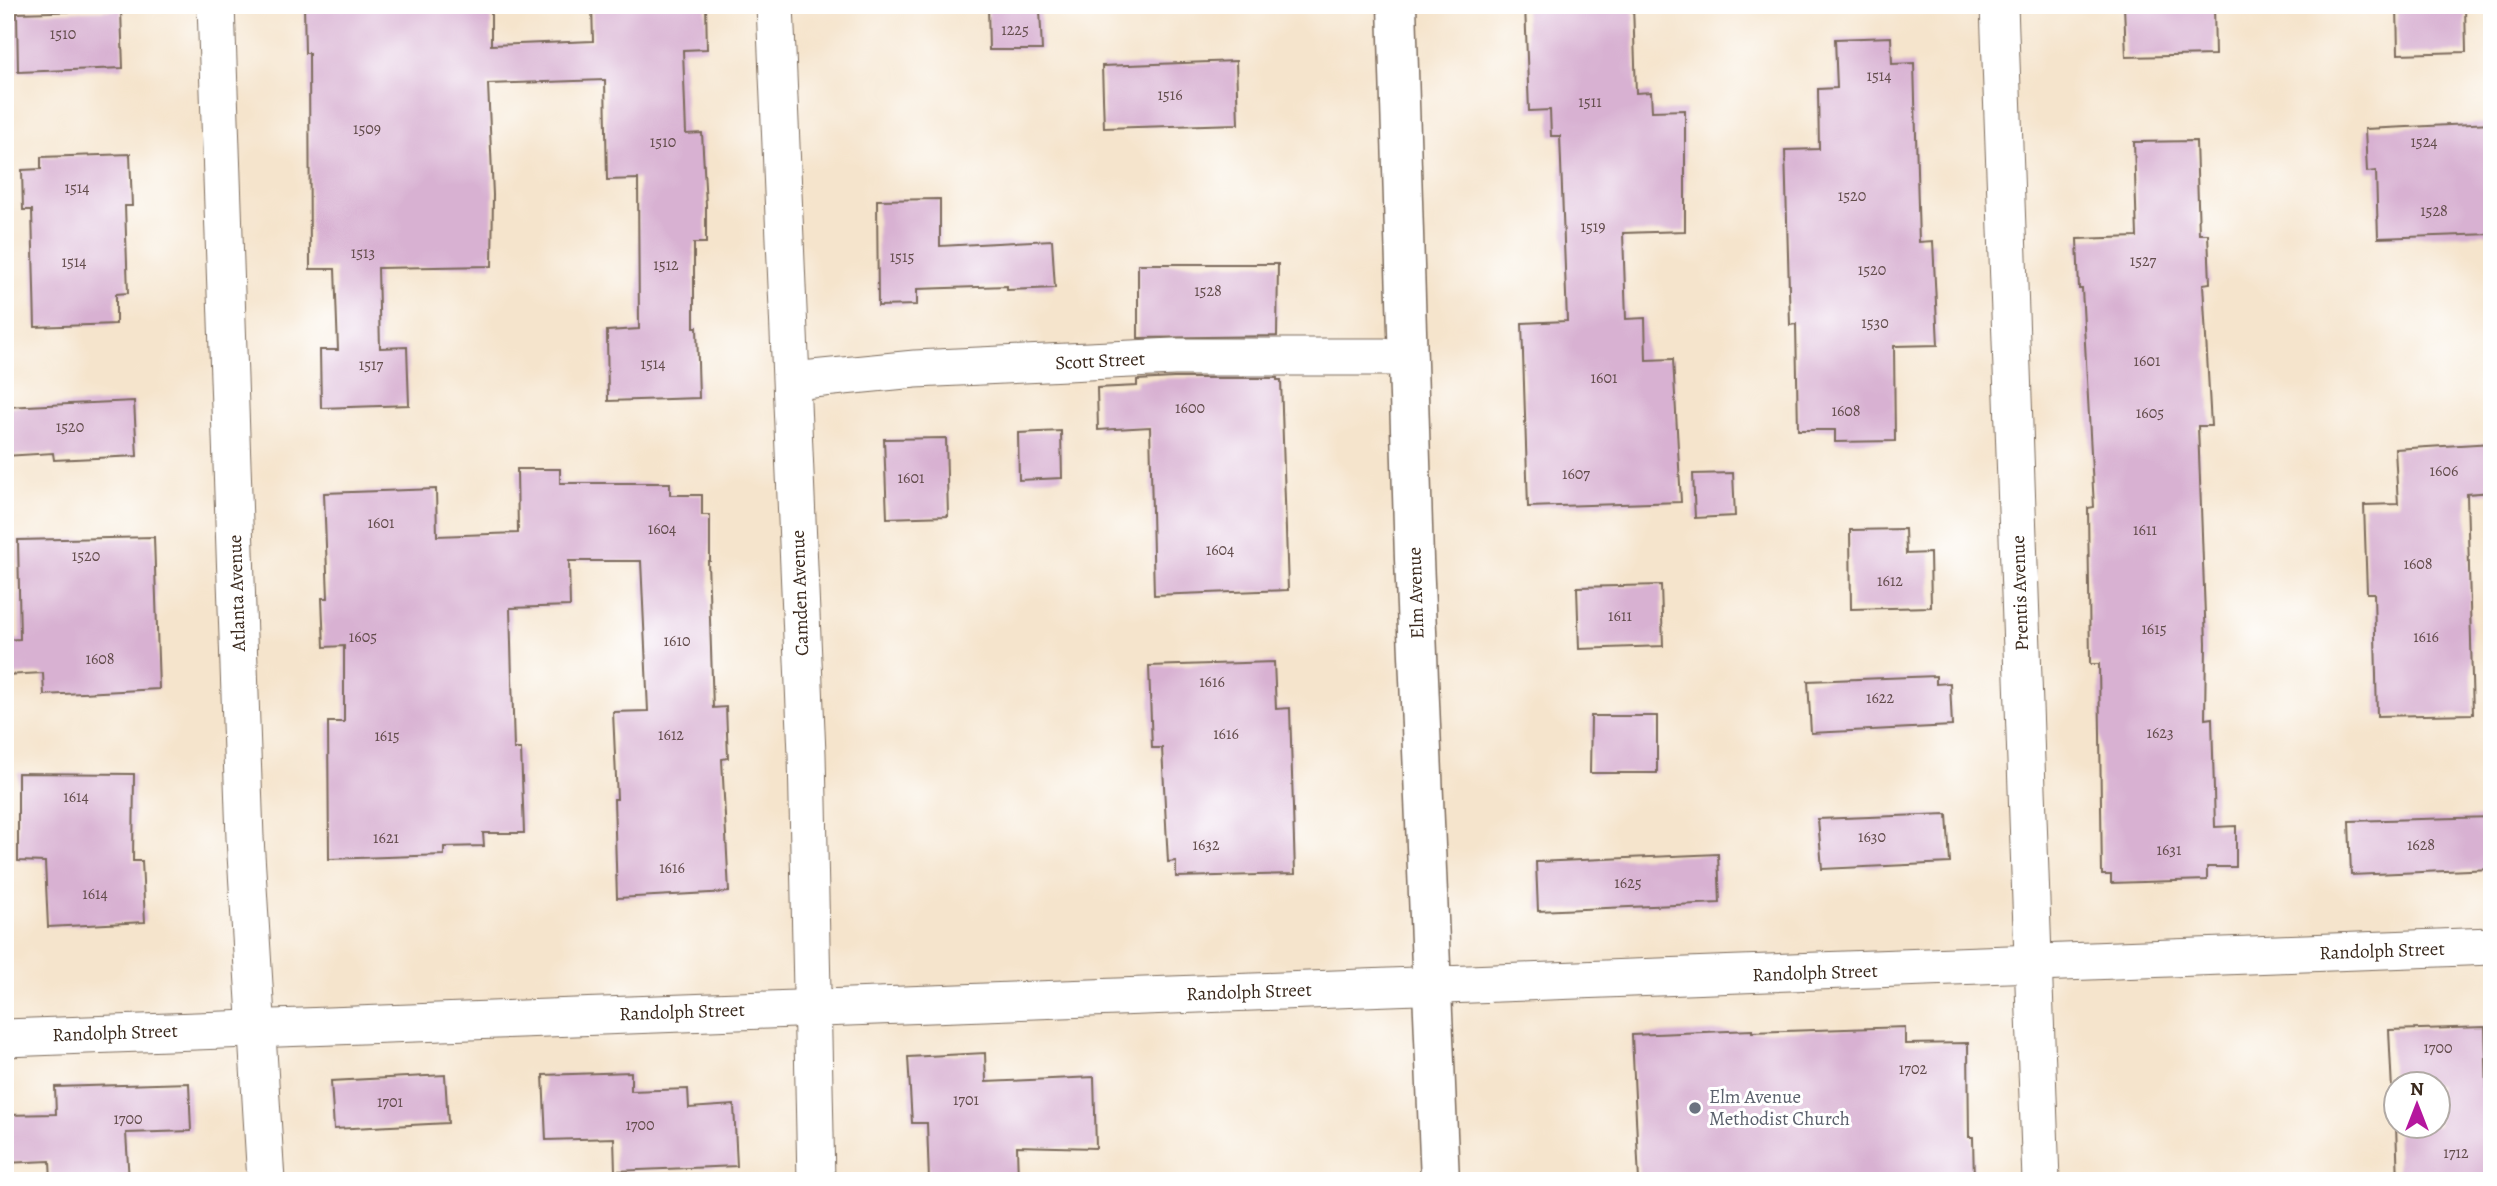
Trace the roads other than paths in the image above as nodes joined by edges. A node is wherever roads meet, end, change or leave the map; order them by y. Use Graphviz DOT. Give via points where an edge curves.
graph roads {
  1 [pos="216,5"];
  2 [pos="775,5"];
  3 [pos="1397,5"];
  4 [pos="1999,5"];
  5 [pos="1408,357"];
  6 [pos="792,381"];
  7 [pos="2492,946"];
  8 [pos="2033,966"];
  9 [pos="1432,986"];
  10 [pos="813,1007"];
  11 [pos="257,1027"];
  12 [pos="5,1038"];
  13 [pos="266,1181"];
  14 [pos="816,1181"];
  15 [pos="1440,1181"];
  16 [pos="2041,1181"];
  1 -- 11 [label="street, Atlanta Avenue" via="245,838"];
  2 -- 6 [label="street, Camden Avenue"];
  3 -- 5 [label="main road, Elm Avenue"];
  4 -- 8 [label="street, Prentis Avenue"];
  5 -- 6 [label="street, Scott Street" via="1174,357 915,369"];
  5 -- 9 [label="main road, Elm Avenue"];
  6 -- 10 [label="street, Camden Avenue"];
  7 -- 8 [label="street, Randolph Street"];
  8 -- 9 [label="street, Randolph Street"];
  8 -- 16 [label="street, Prentis Avenue"];
  9 -- 10 [label="street, Randolph Street"];
  9 -- 15 [label="main road, Elm Avenue"];
  10 -- 11 [label="street, Randolph Street"];
  10 -- 14 [label="street, Camden Avenue"];
  11 -- 12 [label="street, Randolph Street"];
  11 -- 13 [label="street, Atlanta Avenue"];
}
